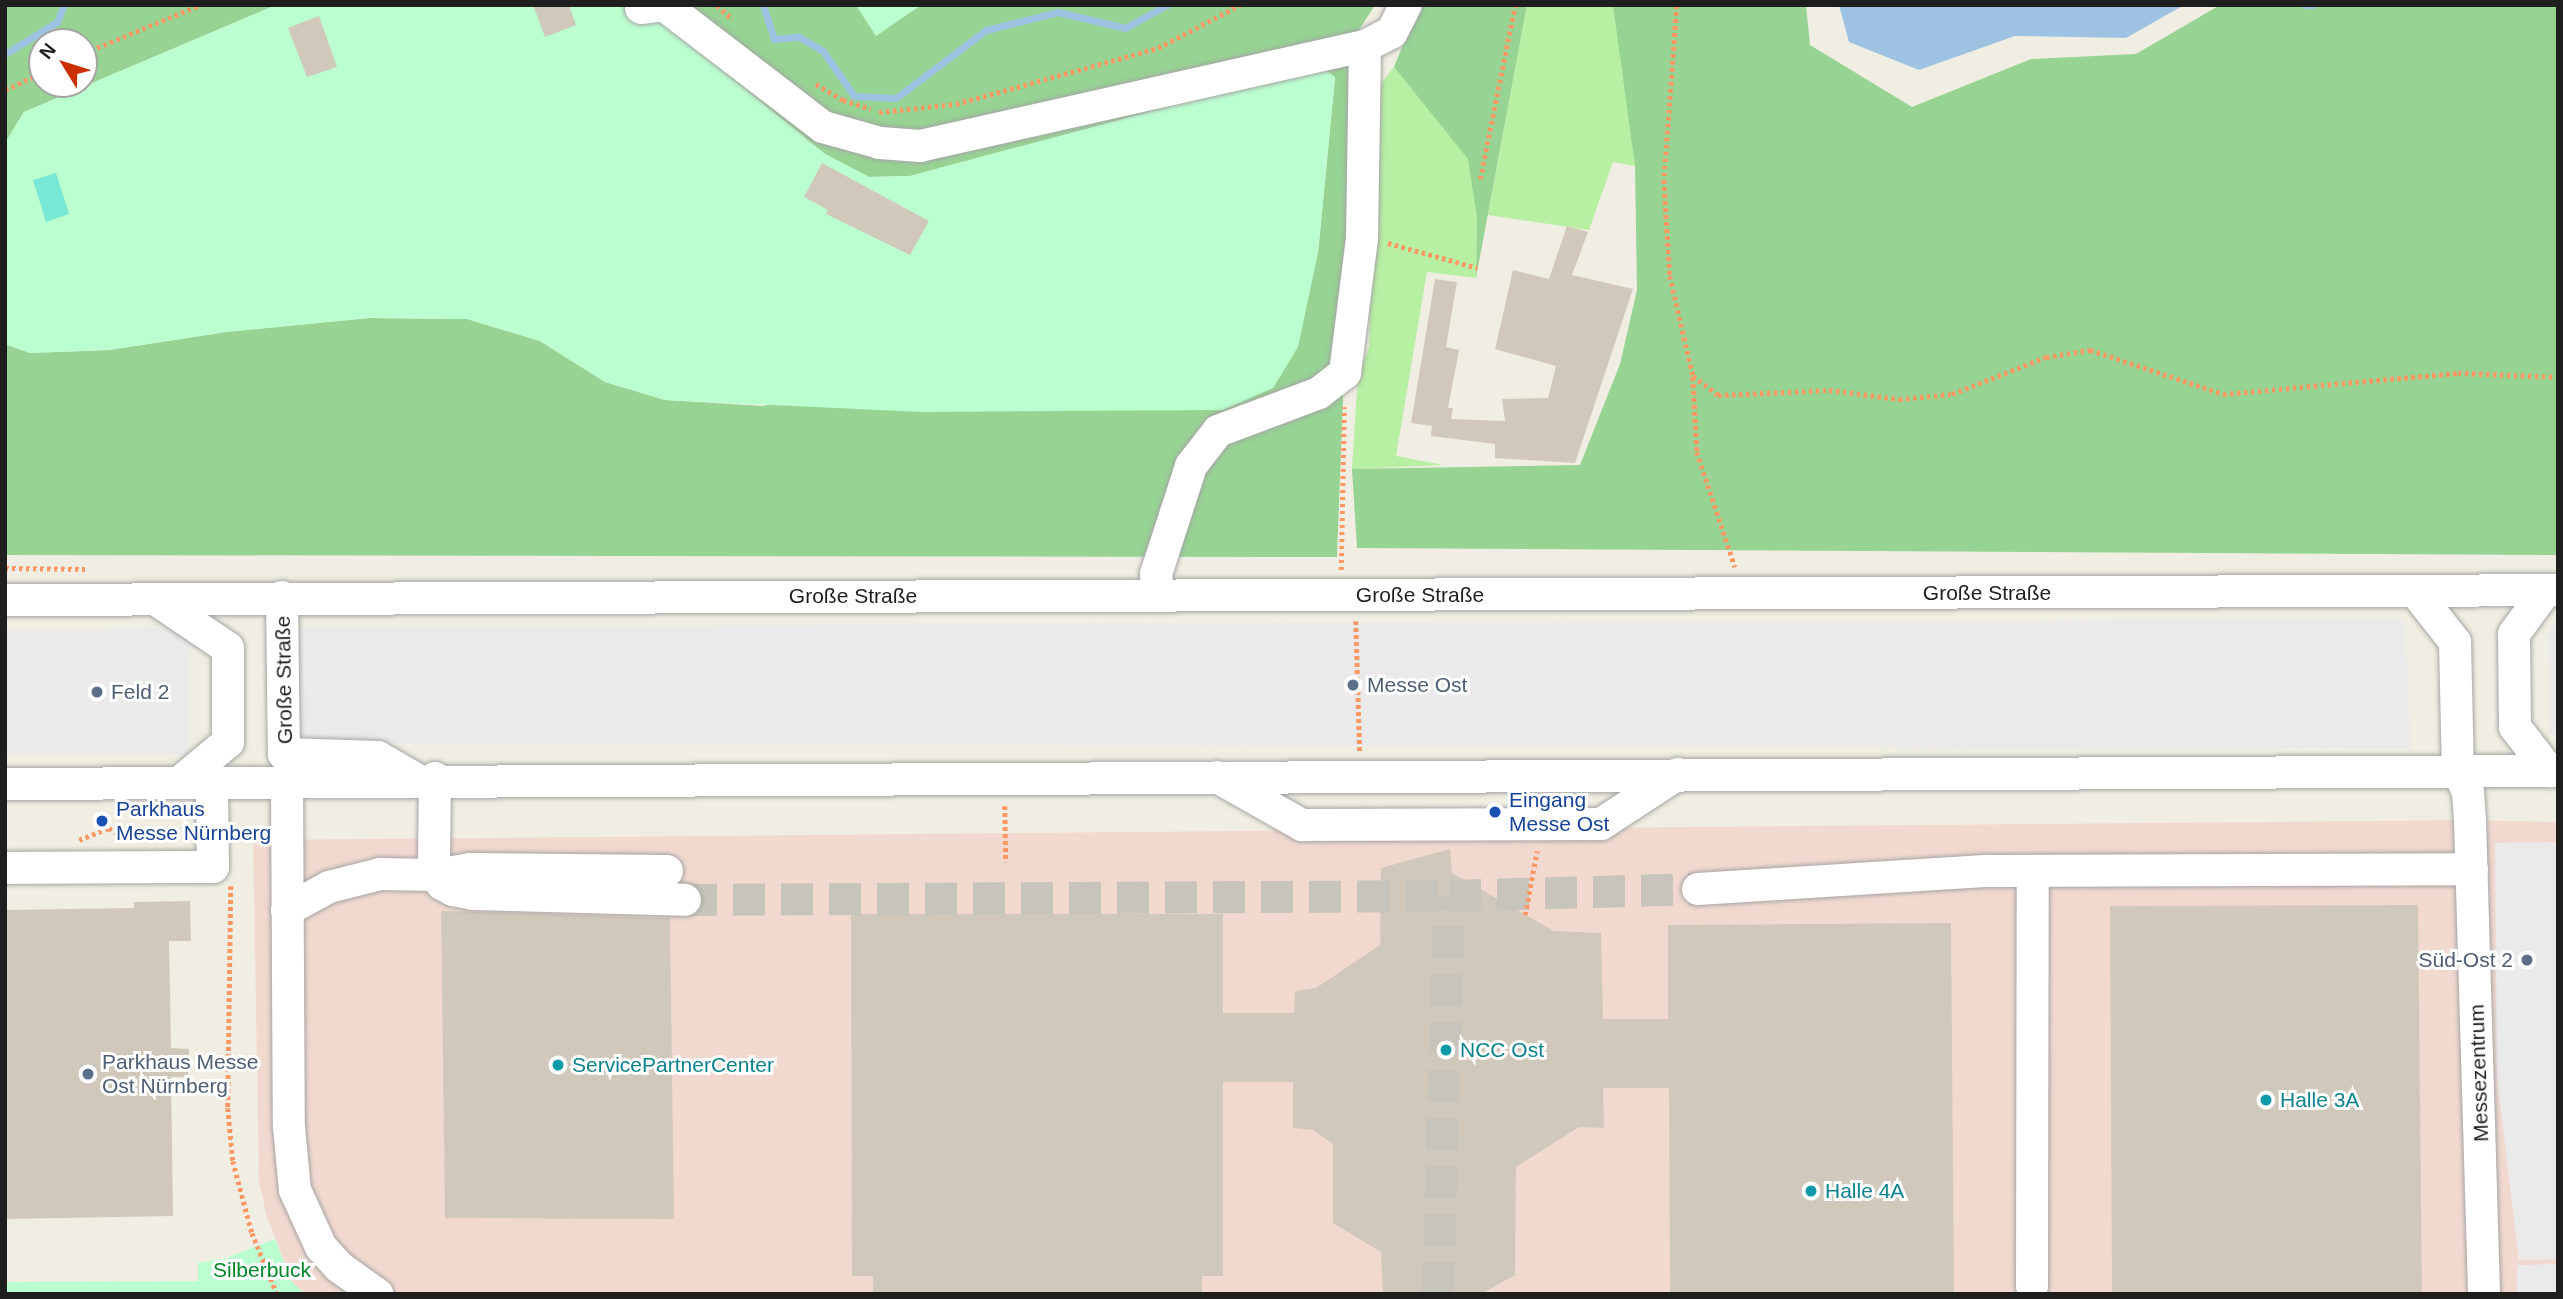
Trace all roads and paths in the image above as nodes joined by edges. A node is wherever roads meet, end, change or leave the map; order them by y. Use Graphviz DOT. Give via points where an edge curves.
graph roads {
  1 [pos="200,5"];
  2 [pos="717,5"];
  3 [pos="1240,5"];
  4 [pos="1406,5"];
  5 [pos="1515,5"];
  6 [pos="1677,5"];
  7 [pos="641,8"];
  8 [pos="734,21"];
  9 [pos="1365,46"];
  10 [pos="98,48"];
  11 [pos="28,79"];
  12 [pos="811,81"];
  13 [pos="5,90"];
  14 [pos="1480,179"];
  15 [pos="1362,238"];
  16 [pos="1478,268"];
  17 [pos="1345,373"];
  18 [pos="1693,376"];
  19 [pos="2558,377"];
  20 [pos="1735,567"];
  21 [pos="2552,590"];
  22 [pos="2415,591"];
  23 [pos="1350,595"];
  24 [pos="1158,596"];
  25 [pos="282,597"];
  26 [pos="5,600"];
  27 [pos="158,601"];
  28 [pos="2458,770"];
  29 [pos="2554,771"];
  30 [pos="1678,774"];
  31 [pos="1360,775"];
  32 [pos="1215,776"];
  33 [pos="425,779"];
  34 [pos="287,781"];
  35 [pos="212,782"];
  36 [pos="5,783"];
  37 [pos="179,783"];
  38 [pos="1005,805"];
  39 [pos="1538,841"];
  40 [pos="1006,862"];
  41 [pos="5,868"];
  42 [pos="2472,869"];
  43 [pos="667,871"];
  44 [pos="2033,871"];
  45 [pos="436,875"];
  46 [pos="231,876"];
  47 [pos="1698,889"];
  48 [pos="685,900"];
  49 [pos="287,911"];
  50 [pos="1525,915"];
  51 [pos="2493,1284"];
  52 [pos="2032,1286"];
  53 [pos="277,1294"];
  54 [pos="377,1294"];
  1 -- 10 [label="path"];
  2 -- 8 [label="path"];
  3 -- 12 [label="path" via="1158,48 956,104 883,113 843,100"];
  4 -- 9 [label="lane" via="1392,32"];
  5 -- 14 [label="path"];
  6 -- 18 [label="path" via="1664,180 1670,276"];
  7 -- 9 [label="lane" via="663,5 823,127 880,143 920,146"];
  9 -- 15 [label="lane"];
  11 -- 13 [label="path"];
  15 -- 16 [label="path"];
  15 -- 17 [label="lane"];
  17 -- 23 [label="path"];
  17 -- 24 [label="lane" via="1319,393 1219,431 1191,466 1156,574"];
  18 -- 19 [label="path" via="1718,395 1829,390 1899,400 1952,394 2046,357 2090,350 2222,394 2458,373"];
  18 -- 20 [label="path" via="1697,452"];
  21 -- 22 [label="lane, Große Straße"];
  21 -- 29 [label="lane" via="2514,634 2515,727"];
  22 -- 23 [label="lane, Große Straße"];
  22 -- 28 [label="lane, Messezentrum" via="2455,642"];
  23 -- 24 [label="lane, Große Straße"];
  23 -- 31 [label="path"];
  24 -- 25 [label="lane, Große Straße"];
  25 -- 27 [label="lane, Große Straße"];
  25 -- 33 [label="lane, Große Straße" via="284,754 378,757"];
  26 -- 27 [label="lane, Große Straße"];
  27 -- 37 [label="lane" via="228,648 228,742"];
  28 -- 29 [label="lane"];
  28 -- 30 [label="lane"];
  28 -- 42 [label="lane, Messezentrum" via="2468,792"];
  30 -- 31 [label="lane"];
  30 -- 32 [label="lane" via="1601,824 1373,825 1302,825"];
  31 -- 32 [label="lane"];
  32 -- 33 [label="lane"];
  33 -- 34 [label="lane"];
  33 -- 45 [label="lane"];
  34 -- 35 [label="lane"];
  34 -- 49 [label="lane"];
  35 -- 37 [label="lane"];
  35 -- 41 [label="lane" via="213,867"];
  36 -- 37 [label="lane"];
  38 -- 40 [label="path"];
  39 -- 50 [label="path"];
  42 -- 44 [label="lane"];
  42 -- 51 [label="lane, Messezentrum"];
  43 -- 45 [label="lane" via="470,869"];
  44 -- 47 [label="lane"];
  44 -- 52 [label="lane"];
  45 -- 48 [label="lane" via="453,890 473,894"];
  45 -- 49 [label="lane" via="359,877 329,887"];
  46 -- 53 [label="path" via="228,1108 233,1161 252,1233"];
  49 -- 54 [label="lane" via="289,1127 295,1190 321,1247 339,1268"];
}
